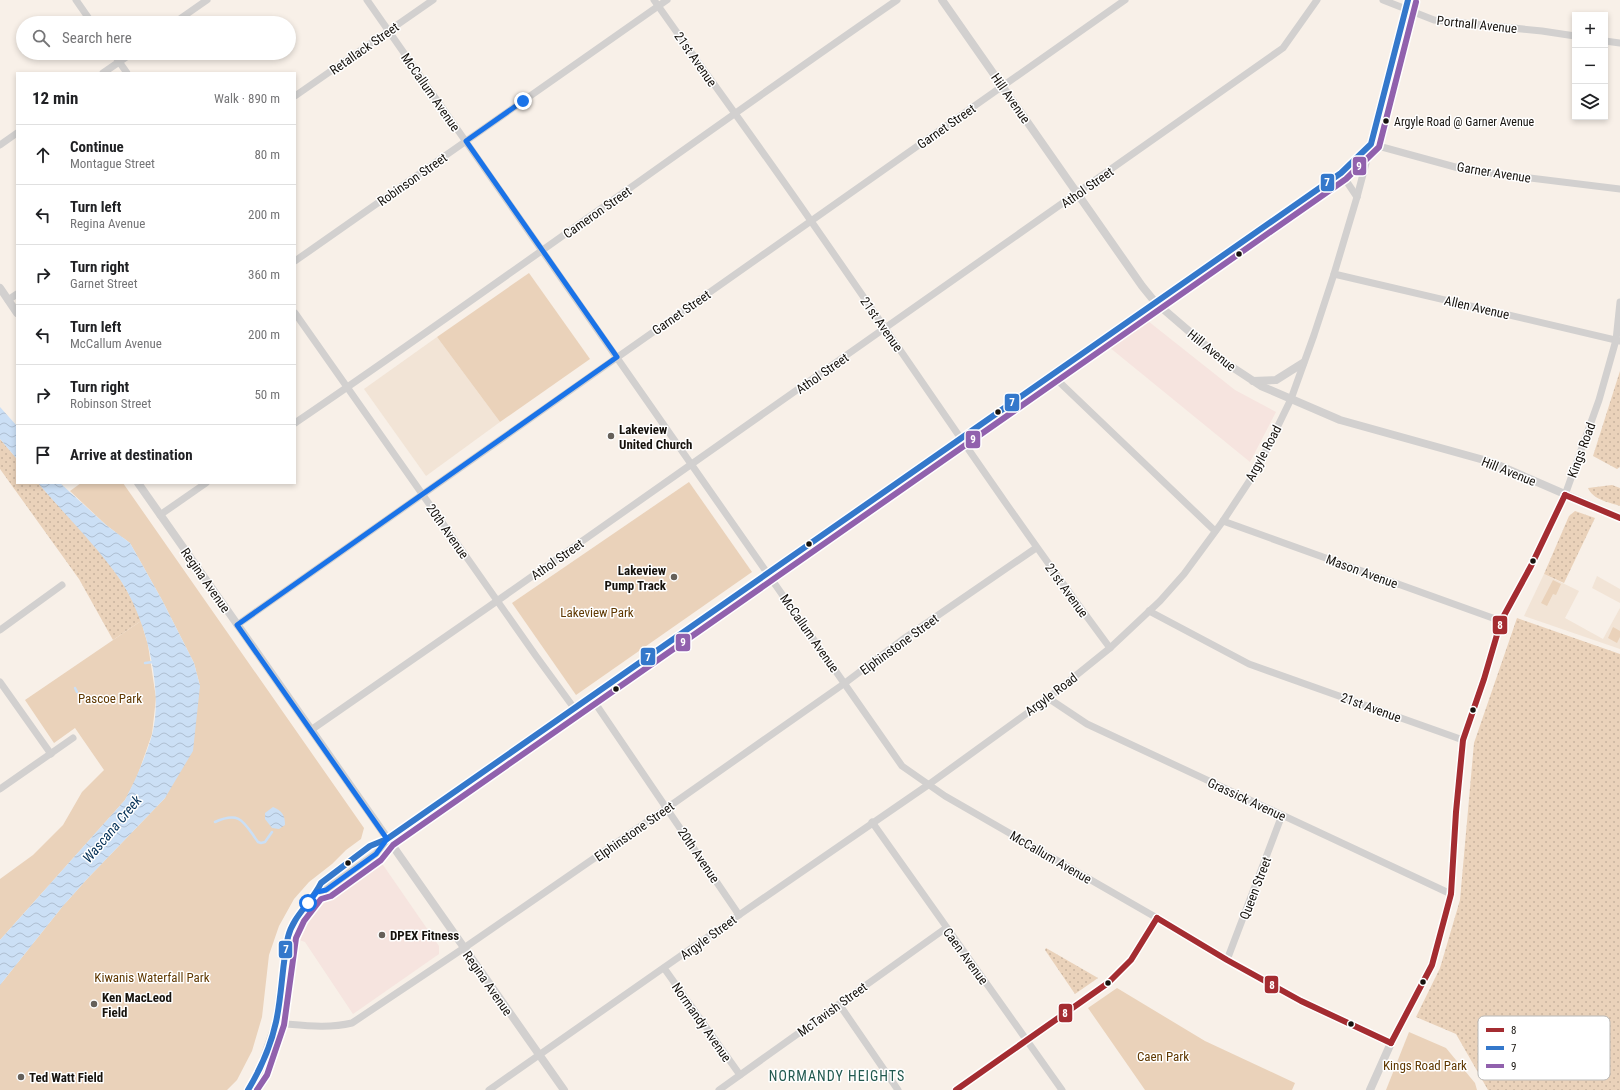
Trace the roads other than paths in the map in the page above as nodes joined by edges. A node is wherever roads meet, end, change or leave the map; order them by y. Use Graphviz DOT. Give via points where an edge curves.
graph roads {
  1 [pos="76,0"];
  2 [pos="207,0"];
  3 [pos="367,0"];
  4 [pos="433,0"];
  5 [pos="667,0"];
  6 [pos="897,0"];
  7 [pos="942,0"];
  8 [pos="1125,0"];
  9 [pos="1317,0"];
  10 [pos="1383,0"];
  11 [pos="1408,0"];
  12 [pos="657,3"];
  13 [pos="1406,9"];
  14 [pos="87,16"];
  15 [pos="184,16"];
  16 [pos="389,31"];
  17 [pos="1572,36"];
  18 [pos="1608,41"];
  19 [pos="1620,43"];
  20 [pos="122,60"];
  21 [pos="119,62"];
  22 [pos="104,72"];
  23 [pos="126,72"];
  24 [pos="1003,86"];
  25 [pos="296,95"];
  26 [pos="734,113"];
  27 [pos="16,134"];
  28 [pos="466,141"];
  29 [pos="1371,144"];
  30 [pos="0,145"];
  31 [pos="1341,173"];
  32 [pos="1620,189"];
  33 [pos="1078,194"];
  34 [pos="1357,197"];
  35 [pos="811,221"];
  36 [pos="542,250"];
  37 [pos="296,260"];
  38 [pos="1334,274"];
  39 [pos="0,288"];
  40 [pos="16,295"];
  41 [pos="8,300"];
  42 [pos="1156,302"];
  43 [pos="1620,302"];
  44 [pos="16,312"];
  45 [pos="296,314"];
  46 [pos="885,328"];
  47 [pos="1618,340"];
  48 [pos="617,357"];
  49 [pos="1303,363"];
  50 [pos="1052,375"];
  51 [pos="1252,381"];
  52 [pos="347,387"];
  53 [pos="1291,399"];
  54 [pos="296,422"];
  55 [pos="962,438"];
  56 [pos="692,464"];
  57 [pos="139,484"];
  58 [pos="205,484"];
  59 [pos="422,494"];
  60 [pos="1565,495"];
  61 [pos="160,515"];
  62 [pos="1620,518"];
  63 [pos="1223,521"];
  64 [pos="1215,531"];
  65 [pos="1036,548"];
  66 [pos="768,573"];
  67 [pos="62,585"];
  68 [pos="497,601"];
  69 [pos="1149,611"];
  70 [pos="1501,621"];
  71 [pos="237,625"];
  72 [pos="0,630"];
  73 [pos="1110,648"];
  74 [pos="0,682"];
  75 [pos="845,683"];
  76 [pos="591,697"];
  77 [pos="1048,698"];
  78 [pos="574,708"];
  79 [pos="311,730"];
  80 [pos="74,738"];
  81 [pos="1463,740"];
  82 [pos="51,754"];
  83 [pos="928,785"];
  84 [pos="0,789"];
  85 [pos="667,808"];
  86 [pos="1282,815"];
  87 [pos="872,822"];
  88 [pos="387,839"];
  89 [pos="1451,894"];
  90 [pos="739,915"];
  91 [pos="1156,918"];
  92 [pos="946,928"];
  93 [pos="464,948"];
  94 [pos="1227,960"];
  95 [pos="664,968"];
  96 [pos="838,1004"];
  97 [pos="276,1023"];
  98 [pos="1027,1041"];
  99 [pos="1391,1043"];
  100 [pos="539,1055"];
  101 [pos="740,1075"];
  102 [pos="724,1089"];
  103 [pos="248,1090"];
  104 [pos="489,1090"];
  105 [pos="564,1090"];
  106 [pos="898,1090"];
  107 [pos="956,1090"];
  108 [pos="1062,1090"];
  109 [pos="1370,1090"];
  1 -- 14 [label="street"];
  2 -- 15 [label="street"];
  3 -- 16 [label="street, McCallum Avenue"];
  4 -- 16 [label="street, Retallack Street"];
  5 -- 12 [label="street, Robinson Street"];
  6 -- 26 [label="street, Cameron Street"];
  7 -- 24 [label="street, Hill Avenue"];
  8 -- 24 [label="street, Garnet Street"];
  9 -- 33 [label="street, Athol Street" via="1283,48"];
  10 -- 13 [label="street, Portnall Avenue"];
  11 -- 13 [label="street, Argyle Road"];
  12 -- 26 [label="street, 21st Avenue"];
  12 -- 28 [label="street, Robinson Street"];
  13 -- 17 [label="street, Portnall Avenue" via="1434,20"];
  13 -- 29 [label="street, Argyle Road"];
  16 -- 25 [label="street, Retallack Street"];
  16 -- 28 [label="street, McCallum Avenue"];
  18 -- 19 [label="street"];
  20 -- 21 [label="street"];
  21 -- 22 [label="street"];
  21 -- 23 [label="street"];
  24 -- 33 [label="street, Hill Avenue"];
  24 -- 35 [label="street, Garnet Street"];
  26 -- 35 [label="street, 21st Avenue"];
  26 -- 36 [label="street, Cameron Street"];
  27 -- 30 [label="street"];
  28 -- 36 [label="street, McCallum Avenue"];
  28 -- 37 [label="street, Robinson Street"];
  29 -- 31 [label="street"];
  29 -- 32 [label="street, Garner Avenue" via="1466,170"];
  29 -- 34 [label="street, Argyle Road"];
  31 -- 34 [label="street"];
  31 -- 42 [label="street"];
  33 -- 42 [label="street, Hill Avenue"];
  33 -- 46 [label="street, Athol Street"];
  34 -- 38 [label="street, Argyle Road"];
  35 -- 46 [label="street, 21st Avenue"];
  35 -- 48 [label="street, Garnet Street"];
  36 -- 48 [label="street, McCallum Avenue"];
  36 -- 52 [label="street, Cameron Street"];
  38 -- 47 [label="street, Allen Avenue"];
  38 -- 49 [label="street, Argyle Road"];
  39 -- 41 [label="street"];
  40 -- 41 [label="street"];
  41 -- 44 [label="street"];
  42 -- 50 [label="street"];
  42 -- 51 [label="street, Hill Avenue" via="1226,363"];
  43 -- 47 [label="street, Kings Road"];
  45 -- 52 [label="street, 20th Avenue"];
  46 -- 55 [label="street, 21st Avenue"];
  46 -- 56 [label="street, Athol Street"];
  47 -- 60 [label="street, Kings Road"];
  48 -- 56 [label="street, McCallum Avenue"];
  48 -- 59 [label="street, Garnet Street"];
  49 -- 51 [label="street" via="1276,380"];
  49 -- 53 [label="street, Argyle Road"];
  50 -- 55 [label="street"];
  50 -- 64 [label="street"];
  51 -- 53 [label="street, Hill Avenue"];
  52 -- 54 [label="street, Cameron Street"];
  52 -- 59 [label="street, 20th Avenue"];
  53 -- 60 [label="street, Hill Avenue" via="1340,420 1491,462"];
  53 -- 63 [label="street, Argyle Road" via="1256,471"];
  55 -- 65 [label="street, 21st Avenue"];
  55 -- 66 [label="street"];
  56 -- 66 [label="street, McCallum Avenue"];
  56 -- 68 [label="street, Athol Street"];
  57 -- 61 [label="street, Regina Avenue"];
  58 -- 61 [label="street"];
  59 -- 68 [label="street, 20th Avenue"];
  59 -- 71 [label="street, Garnet Street"];
  60 -- 62 [label="street, Hill Avenue"];
  60 -- 70 [label="street, Kings Road"];
  61 -- 71 [label="street, Regina Avenue"];
  63 -- 64 [label="street, Argyle Road"];
  63 -- 70 [label="street, Mason Avenue"];
  64 -- 69 [label="street, Argyle Road" via="1184,574"];
  65 -- 73 [label="street, 21st Avenue"];
  65 -- 75 [label="street, Elphinstone Street" via="902,640"];
  66 -- 75 [label="street, McCallum Avenue"];
  66 -- 76 [label="street"];
  67 -- 72 [label="street"];
  68 -- 78 [label="street, 20th Avenue"];
  68 -- 79 [label="street, Athol Street"];
  69 -- 73 [label="street, Argyle Road"];
  69 -- 81 [label="street, 21st Avenue" via="1250,664"];
  70 -- 81 [label="street, Kings Road"];
  71 -- 79 [label="street, Regina Avenue"];
  73 -- 77 [label="street, Argyle Road"];
  74 -- 82 [label="street"];
  75 -- 83 [label="street, McCallum Avenue" via="902,766"];
  75 -- 85 [label="street, Elphinstone Street"];
  76 -- 78 [label="street"];
  76 -- 85 [label="street, 20th Avenue"];
  77 -- 83 [label="street, Argyle Road"];
  77 -- 86 [label="street, Grassick Avenue" via="1087,724"];
  78 -- 88 [label="street"];
  79 -- 88 [label="street, Regina Avenue"];
  80 -- 82 [label="street"];
  81 -- 89 [label="street, Kings Road"];
  82 -- 84 [label="street"];
  83 -- 87 [label="street, Argyle Street"];
  83 -- 91 [label="street, McCallum Avenue"];
  85 -- 90 [label="street, 20th Avenue"];
  85 -- 93 [label="street, Elphinstone Street"];
  86 -- 89 [label="street, Grassick Avenue"];
  86 -- 94 [label="street, Queen Street"];
  87 -- 90 [label="street, Argyle Street"];
  87 -- 92 [label="street, Caen Avenue"];
  88 -- 93 [label="street, Regina Avenue"];
  88 -- 97 [label="street" via="370,846 321,883 297,917 288,936"];
  89 -- 99 [label="street, Kings Road" via="1432,965"];
  90 -- 95 [label="street, Argyle Street"];
  91 -- 94 [label="street, McCallum Avenue"];
  91 -- 98 [label="street" via="1131,960 1108,983"];
  92 -- 96 [label="street, McTavish Street"];
  92 -- 98 [label="street, Caen Avenue"];
  93 -- 97 [label="street, Elphinstone Street" via="352,1023 326,1027"];
  93 -- 100 [label="street, Regina Avenue"];
  94 -- 99 [label="street, McCallum Avenue" via="1301,1001"];
  95 -- 100 [label="street, Argyle Street"];
  95 -- 101 [label="street, Normandy Avenue"];
  96 -- 101 [label="street, McTavish Street"];
  96 -- 106 [label="street"];
  97 -- 103 [label="street" via="259,1072"];
  98 -- 107 [label="street"];
  98 -- 108 [label="street, Caen Avenue"];
  99 -- 109 [label="street, Kings Road"];
  100 -- 104 [label="street, Argyle Street"];
  100 -- 105 [label="street, Regina Avenue"];
  101 -- 102 [label="street, McTavish Street"];
}
